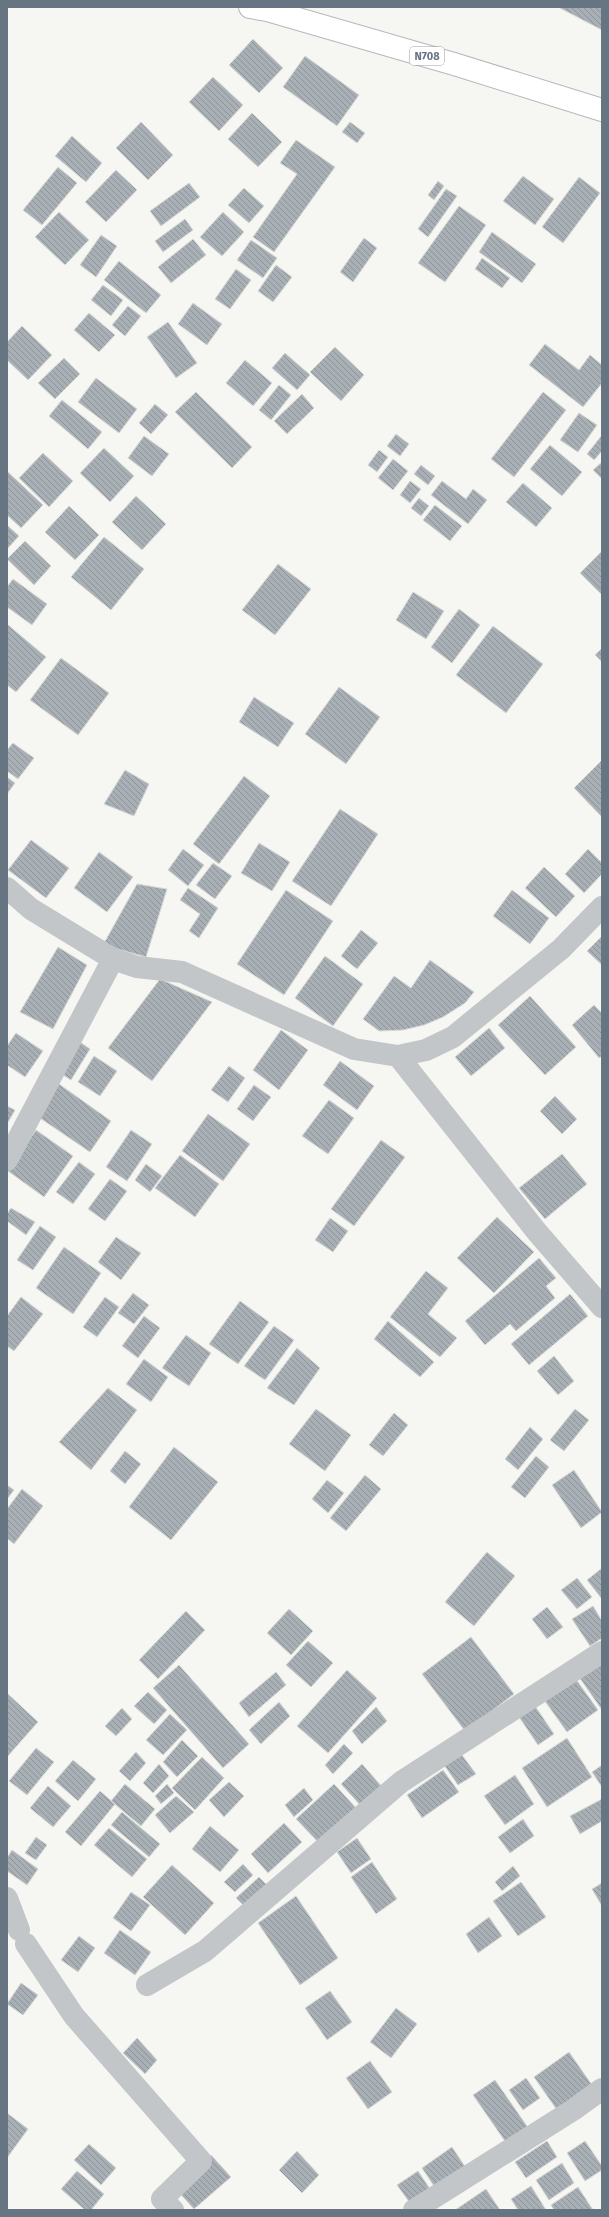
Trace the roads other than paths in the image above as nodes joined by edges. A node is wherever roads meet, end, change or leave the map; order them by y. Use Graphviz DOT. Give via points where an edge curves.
graph roads {
  1 [pos="250,7"];
  2 [pos="602,110"];
  3 [pos="7,888"];
  4 [pos="602,907"];
  5 [pos="113,959"];
  6 [pos="398,1056"];
  7 [pos="7,1160"];
  8 [pos="602,1307"];
  9 [pos="602,1652"];
  10 [pos="7,1898"];
  11 [pos="147,1985"];
  12 [pos="602,2089"];
  13 [pos="173,2210"];
  14 [pos="414,2210"];
  1 -- 2 [label="highway, N708" via="447,62"];
  3 -- 5 [label="street" via="31,909"];
  4 -- 6 [label="street" via="561,949 453,1037 426,1050"];
  5 -- 6 [label="street" via="138,968 182,972 354,1049"];
  5 -- 7 [label="street"];
  6 -- 8 [label="street" via="537,1232"];
  9 -- 11 [label="street" via="401,1782 206,1951"];
  10 -- 13 [label="street" via="22,1937 74,2016 201,2162 162,2199"];
  12 -- 14 [label="street"];
}
